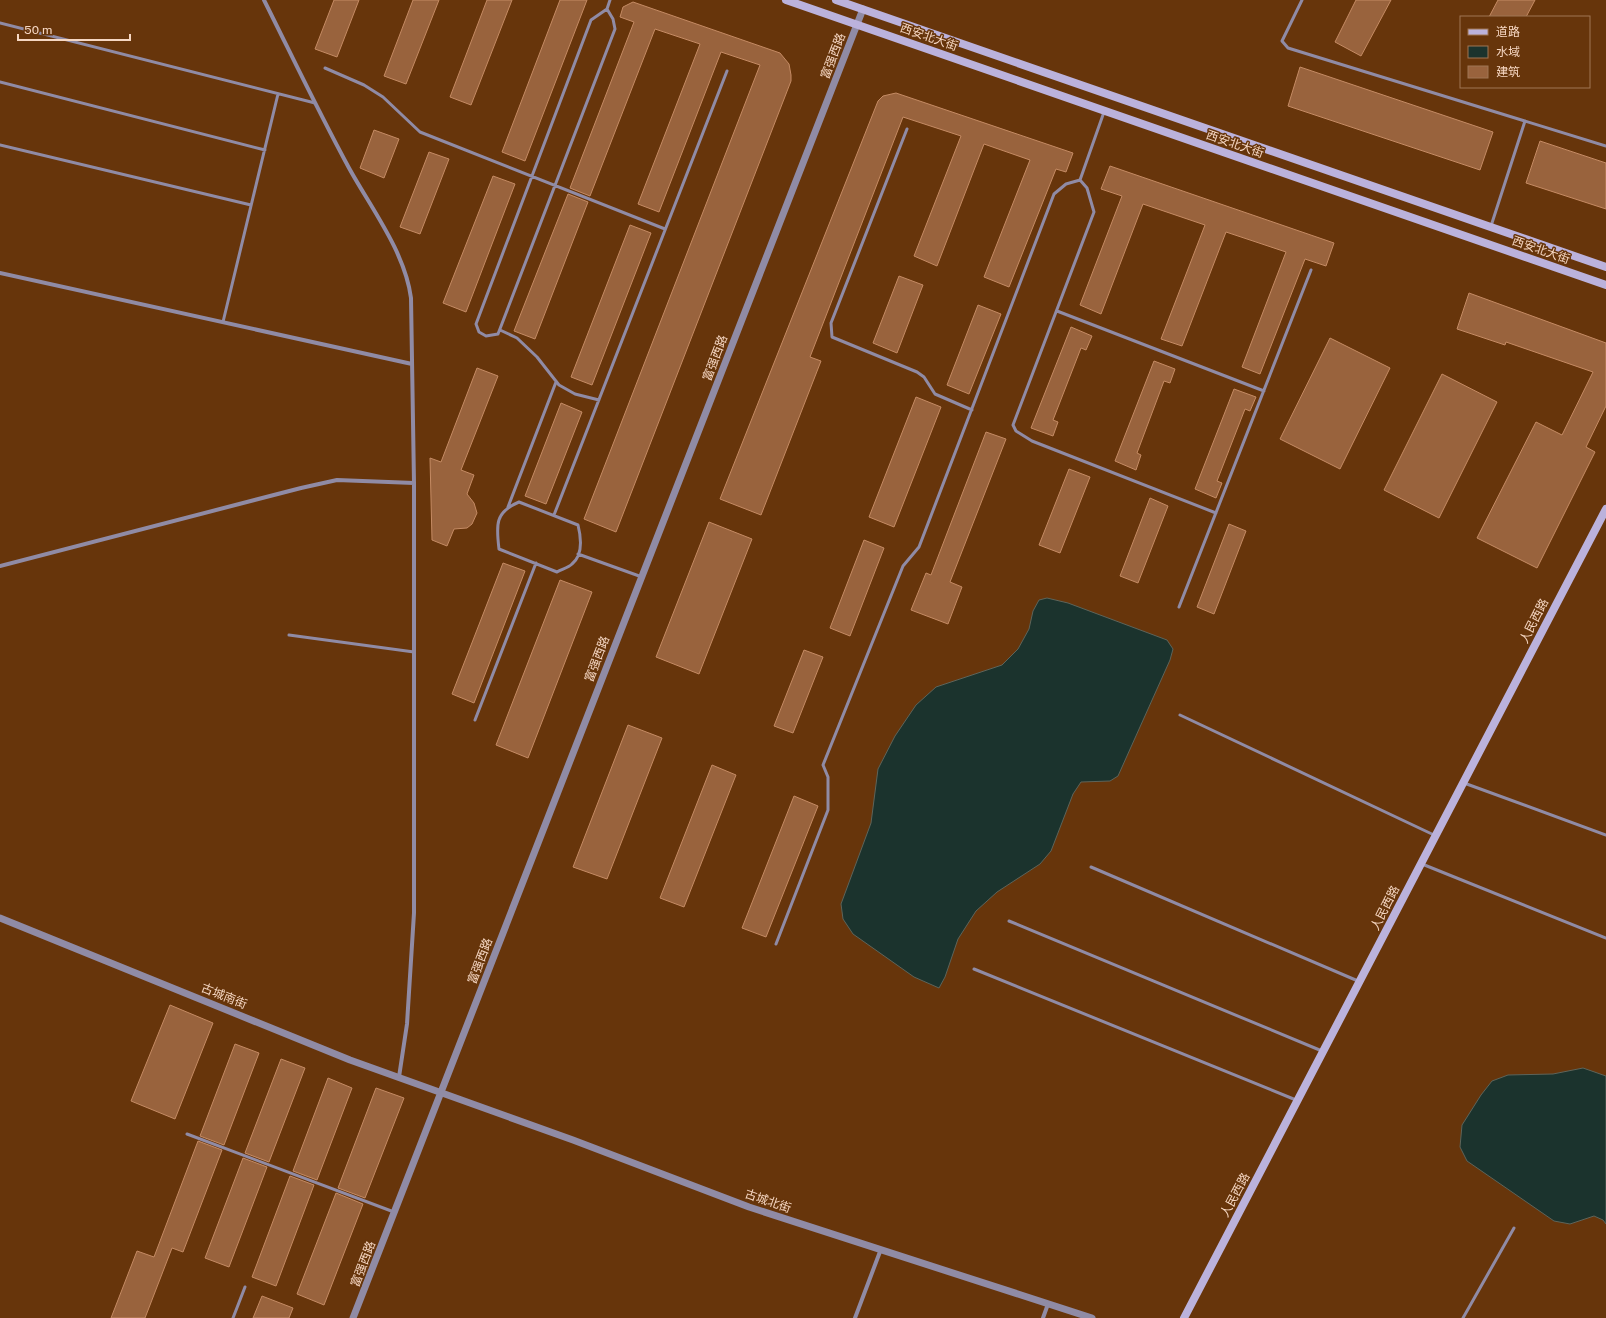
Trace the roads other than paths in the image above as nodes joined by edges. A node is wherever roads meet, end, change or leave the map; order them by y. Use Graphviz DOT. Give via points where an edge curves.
graph roads {
  1 [pos="264,0"];
  2 [pos="610,0"];
  3 [pos="786,0"];
  4 [pos="836,0"];
  5 [pos="1302,0"];
  6 [pos="851,2"];
  7 [pos="607,9"];
  8 [pos="863,9"];
  9 [pos="0,23"];
  10 [pos="857,25"];
  11 [pos="325,68"];
  12 [pos="727,71"];
  13 [pos="0,82"];
  14 [pos="278,94"];
  15 [pos="317,104"];
  16 [pos="1104,111"];
  17 [pos="1525,121"];
  18 [pos="907,129"];
  19 [pos="0,145"];
  20 [pos="1606,146"];
  21 [pos="265,150"];
  22 [pos="531,177"];
  23 [pos="1080,180"];
  24 [pos="555,186"];
  25 [pos="251,205"];
  26 [pos="1490,227"];
  27 [pos="665,229"];
  28 [pos="1606,267"];
  29 [pos="1311,270"];
  30 [pos="0,273"];
  31 [pos="1606,285"];
  32 [pos="1057,311"];
  33 [pos="223,322"];
  34 [pos="500,330"];
  35 [pos="412,364"];
  36 [pos="556,382"];
  37 [pos="1264,391"];
  38 [pos="599,400"];
  39 [pos="972,410"];
  40 [pos="414,484"];
  41 [pos="508,507"];
  42 [pos="1606,509"];
  43 [pos="1216,513"];
  44 [pos="554,515"];
  45 [pos="578,554"];
  46 [pos="536,563"];
  47 [pos="0,566"];
  48 [pos="642,576"];
  49 [pos="1179,607"];
  50 [pos="289,635"];
  51 [pos="414,652"];
  52 [pos="1180,715"];
  53 [pos="475,720"];
  54 [pos="1464,783"];
  55 [pos="1606,835"];
  56 [pos="1436,836"];
  57 [pos="1422,864"];
  58 [pos="1091,867"];
  59 [pos="0,918"];
  60 [pos="1009,921"];
  61 [pos="1606,938"];
  62 [pos="776,944"];
  63 [pos="974,969"];
  64 [pos="1360,982"];
  65 [pos="1324,1052"];
  66 [pos="399,1077"];
  67 [pos="440,1092"];
  68 [pos="1298,1101"];
  69 [pos="187,1134"];
  70 [pos="394,1212"];
  71 [pos="1514,1228"];
  72 [pos="881,1250"];
  73 [pos="245,1287"];
  74 [pos="1048,1304"];
  75 [pos="233,1318"];
  76 [pos="354,1318"];
  77 [pos="854,1318"];
  78 [pos="1043,1318"];
  79 [pos="1092,1318"];
  80 [pos="1184,1318"];
  81 [pos="1463,1318"];
  1 -- 15 [label="street"];
  2 -- 7 [label="lane"];
  3 -- 10 [label="main road, 西安北大街"];
  4 -- 6 [label="main road, 西安北大街"];
  5 -- 17 [label="lane" via="1282,41 1288,48"];
  6 -- 8 [label="main road, 西安北大街"];
  7 -- 22 [label="lane" via="591,20"];
  7 -- 24 [label="lane" via="615,29"];
  8 -- 10 [label="street, 富强西路"];
  8 -- 26 [label="main road, 西安北大街"];
  9 -- 14 [label="lane"];
  10 -- 16 [label="main road, 西安北大街"];
  10 -- 48 [label="street, 富强西路"];
  11 -- 22 [label="lane" via="364,85 383,97 420,132"];
  12 -- 27 [label="lane"];
  13 -- 21 [label="lane"];
  14 -- 15 [label="lane"];
  14 -- 21 [label="lane"];
  15 -- 35 [label="street" via="348,166 402,262 409,280"];
  16 -- 23 [label="lane"];
  16 -- 31 [label="main road, 西安北大街"];
  17 -- 20 [label="lane"];
  17 -- 26 [label="lane"];
  18 -- 39 [label="lane" via="832,323 832,337 917,372 924,377 935,394"];
  19 -- 25 [label="lane"];
  21 -- 25 [label="lane"];
  22 -- 24 [label="lane"];
  22 -- 34 [label="lane" via="476,324 479,332 486,336 498,334"];
  23 -- 32 [label="lane" via="1087,188 1094,212"];
  23 -- 39 [label="lane" via="1066,184 1054,194"];
  24 -- 27 [label="lane"];
  24 -- 34 [label="lane"];
  25 -- 33 [label="lane"];
  26 -- 28 [label="main road, 西安北大街"];
  27 -- 38 [label="lane"];
  29 -- 37 [label="lane"];
  30 -- 33 [label="street"];
  32 -- 37 [label="lane"];
  32 -- 43 [label="lane" via="1013,425 1016,431 1032,441"];
  33 -- 35 [label="street"];
  34 -- 36 [label="lane" via="517,338 537,357"];
  35 -- 40 [label="street"];
  36 -- 38 [label="lane" via="575,394"];
  36 -- 41 [label="lane"];
  37 -- 43 [label="lane"];
  38 -- 44 [label="lane"];
  39 -- 62 [label="lane" via="919,547 903,566 823,765 828,777 828,810"];
  40 -- 47 [label="street" via="337,480"];
  40 -- 51 [label="street"];
  41 -- 44 [label="lane" via="519,502"];
  41 -- 46 [label="lane" via="497,522 499,549"];
  42 -- 54 [label="main road, 人民西路"];
  43 -- 49 [label="lane"];
  44 -- 45 [label="lane" via="578,525 582,540"];
  45 -- 46 [label="lane" via="573,564 557,572"];
  45 -- 48 [label="lane"];
  46 -- 53 [label="lane"];
  48 -- 67 [label="street, 富强西路"];
  50 -- 51 [label="lane"];
  51 -- 66 [label="street" via="414,913 406,1024"];
  52 -- 56 [label="lane"];
  54 -- 55 [label="lane"];
  54 -- 56 [label="main road, 人民西路"];
  56 -- 57 [label="main road, 人民西路"];
  57 -- 61 [label="lane"];
  57 -- 64 [label="main road, 人民西路"];
  58 -- 64 [label="lane"];
  59 -- 66 [label="street, 古城南街" via="350,1060"];
  60 -- 65 [label="lane"];
  63 -- 68 [label="lane"];
  64 -- 65 [label="main road, 人民西路"];
  65 -- 68 [label="main road, 人民西路"];
  66 -- 67 [label="street, 古城南街"];
  67 -- 70 [label="street, 富强西路"];
  67 -- 72 [label="street, 古城北街" via="749,1207"];
  68 -- 80 [label="main road, 人民西路"];
  69 -- 70 [label="lane"];
  70 -- 76 [label="street, 富强西路"];
  71 -- 81 [label="lane"];
  72 -- 74 [label="street, 古城北街"];
  72 -- 77 [label="street"];
  73 -- 75 [label="lane"];
  74 -- 78 [label="street"];
  74 -- 79 [label="street, 古城北街"];
}
